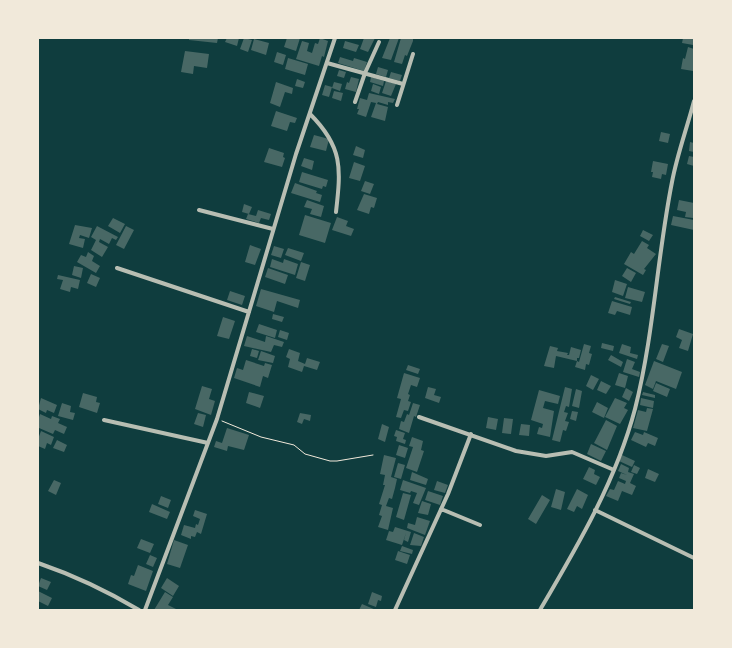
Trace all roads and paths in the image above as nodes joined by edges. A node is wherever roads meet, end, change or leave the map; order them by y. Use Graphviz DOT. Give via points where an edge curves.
graph roads {
  1 [pos="334,38"];
  2 [pos="379,42"];
  3 [pos="413,54"];
  4 [pos="327,63"];
  5 [pos="365,73"];
  6 [pos="403,84"];
  7 [pos="355,102"];
  8 [pos="694,102"];
  9 [pos="398,105"];
  10 [pos="310,114"];
  11 [pos="199,210"];
  12 [pos="336,212"];
  13 [pos="273,229"];
  14 [pos="117,268"];
  15 [pos="249,312"];
  16 [pos="419,417"];
  17 [pos="217,419"];
  18 [pos="104,420"];
  19 [pos="471,434"];
  20 [pos="208,443"];
  21 [pos="373,455"];
  22 [pos="614,470"];
  23 [pos="441,509"];
  24 [pos="596,510"];
  25 [pos="480,526"];
  26 [pos="694,558"];
  27 [pos="38,564"];
  28 [pos="139,610"];
  29 [pos="145,610"];
  30 [pos="395,610"];
  31 [pos="540,610"];
  1 -- 4 [label="street"];
  2 -- 5 [label="street"];
  3 -- 6 [label="street"];
  4 -- 5 [label="street"];
  4 -- 10 [label="street"];
  5 -- 6 [label="street"];
  5 -- 7 [label="street"];
  6 -- 9 [label="street"];
  8 -- 22 [label="street" via="672,180 650,338 635,410"];
  10 -- 12 [label="street" via="325,129 336,152 340,174"];
  10 -- 13 [label="street"];
  11 -- 13 [label="street"];
  13 -- 15 [label="street"];
  14 -- 15 [label="street"];
  15 -- 17 [label="street"];
  16 -- 19 [label="street"];
  17 -- 20 [label="street"];
  17 -- 21 [label="path" via="261,437 297,446 305,454 330,461"];
  18 -- 20 [label="street"];
  19 -- 22 [label="street" via="516,451 546,456 577,453"];
  19 -- 23 [label="street"];
  20 -- 29 [label="street"];
  22 -- 24 [label="street"];
  23 -- 25 [label="street"];
  23 -- 30 [label="street"];
  24 -- 26 [label="street"];
  24 -- 31 [label="street"];
  27 -- 28 [label="street" via="114,595"];
}
